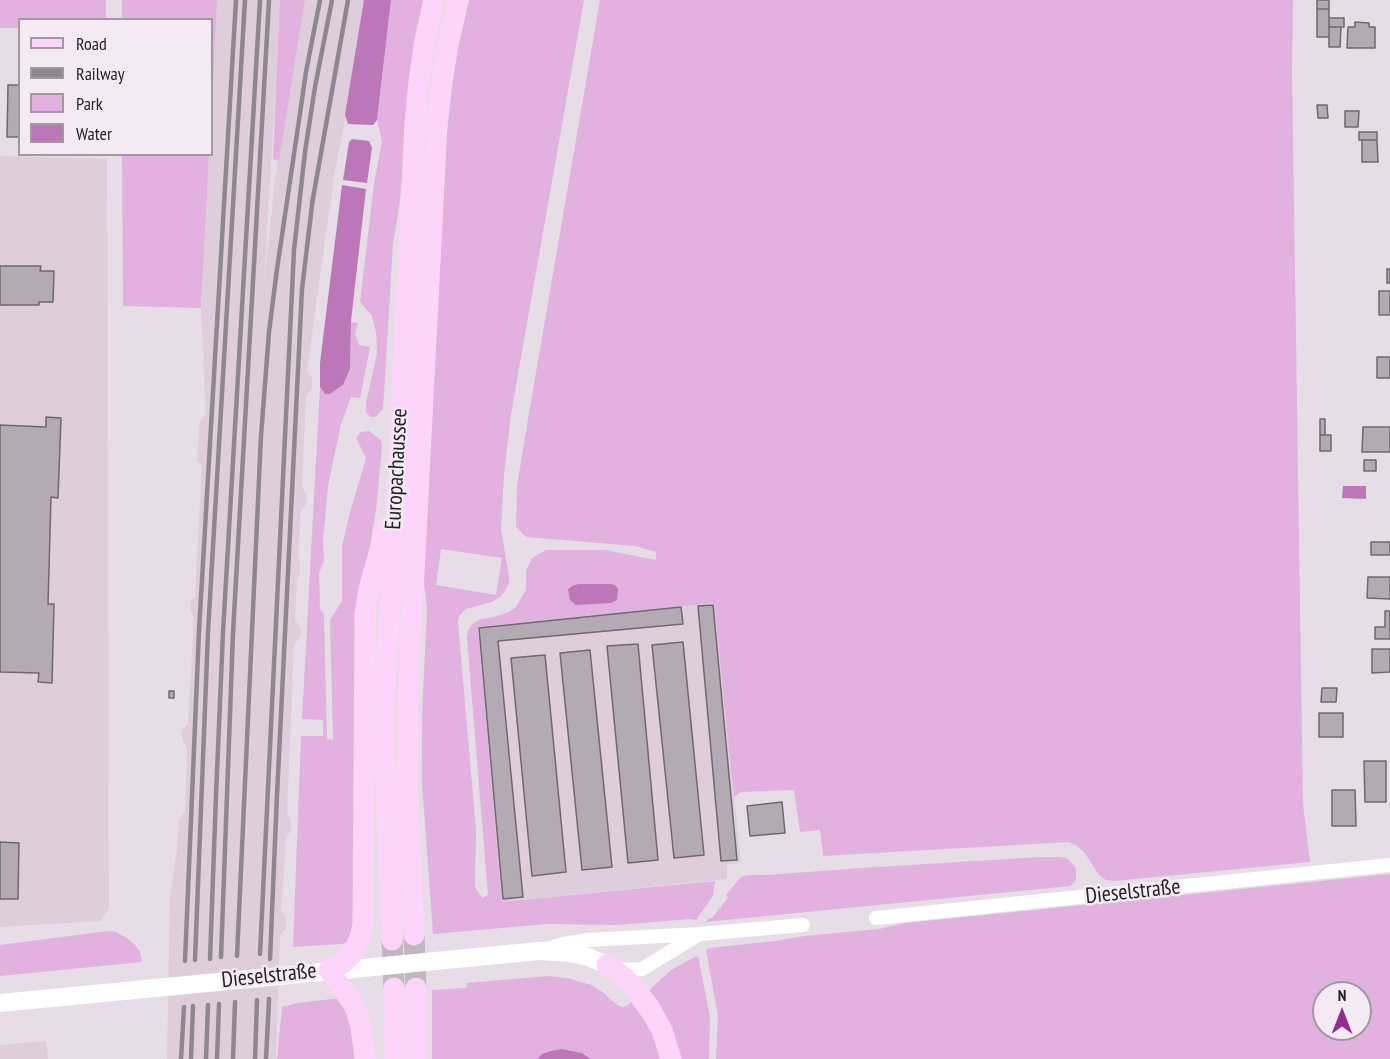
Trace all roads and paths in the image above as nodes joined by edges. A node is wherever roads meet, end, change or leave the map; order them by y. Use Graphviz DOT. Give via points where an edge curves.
graph roads {
  1 [pos="434,0"];
  2 [pos="458,0"];
  3 [pos="397,490"];
  4 [pos="1390,865"];
  5 [pos="876,918"];
  6 [pos="803,925"];
  7 [pos="700,934"];
  8 [pos="414,935"];
  9 [pos="392,940"];
  10 [pos="539,951"];
  11 [pos="607,965"];
  12 [pos="329,970"];
  13 [pos="394,988"];
  14 [pos="416,988"];
  15 [pos="0,1003"];
  16 [pos="365,1059"];
  17 [pos="394,1059"];
  18 [pos="416,1059"];
  19 [pos="671,1059"];
  1 -- 3 [label="main road, Europachaussee" via="415,123"];
  2 -- 8 [label="main road, Europachaussee" via="446,50 437,121 409,662 407,787"];
  3 -- 9 [label="main road, Europachaussee" via="385,757"];
  3 -- 12 [label="main road" via="365,614 363,923 351,956"];
  4 -- 5 [label="street, Dieselstraße"];
  6 -- 7 [label="street, Dieselstraße"];
  7 -- 10 [label="street, Dieselstraße" via="588,940"];
  7 -- 11 [label="street, Dieselstraße" via="642,969"];
  10 -- 11 [label="street, Dieselstraße" via="570,953"];
  10 -- 12 [label="street, Dieselstraße"];
  11 -- 19 [label="main road" via="625,978 649,1007 662,1030"];
  12 -- 15 [label="street, Dieselstraße"];
  12 -- 16 [label="main road" via="354,1005"];
  13 -- 17 [label="main road"];
  14 -- 18 [label="main road"];
}
